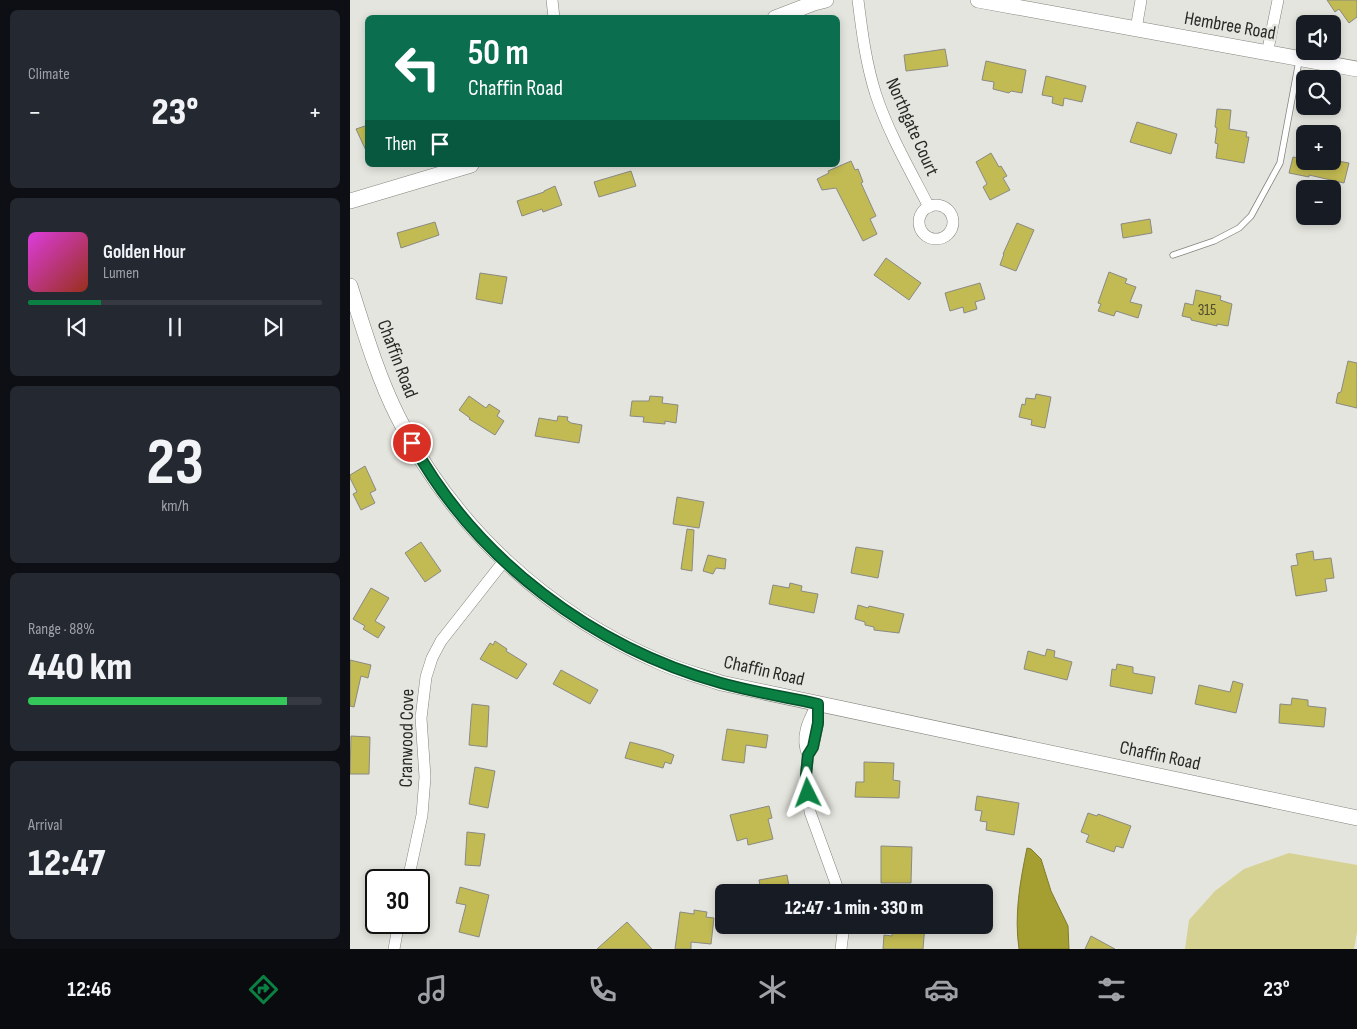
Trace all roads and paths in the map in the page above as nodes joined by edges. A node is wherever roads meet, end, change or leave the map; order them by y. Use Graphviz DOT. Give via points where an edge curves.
graph roads {
  1 [pos="552,0"];
  2 [pos="826,0"];
  3 [pos="858,0"];
  4 [pos="978,0"];
  5 [pos="1142,0"];
  6 [pos="1278,0"];
  7 [pos="554,15"];
  8 [pos="783,15"];
  9 [pos="1136,29"];
  10 [pos="1267,54"];
  11 [pos="1296,58"];
  12 [pos="1299,60"];
  13 [pos="1309,60"];
  14 [pos="1357,70"];
  15 [pos="464,167"];
  16 [pos="350,202"];
  17 [pos="929,207"];
  18 [pos="1173,255"];
  19 [pos="350,286"];
  20 [pos="504,561"];
  21 [pos="818,704"];
  22 [pos="1357,818"];
  23 [pos="410,869"];
  24 [pos="835,884"];
  25 [pos="397,934"];
  26 [pos="843,934"];
  27 [pos="394,949"];
  28 [pos="841,949"];
  1 -- 7 [label="street"];
  2 -- 8 [label="street"];
  3 -- 17 [label="street, Northgate Court" via="864,50 876,94 890,130"];
  4 -- 9 [label="street, Hembree Road"];
  5 -- 9 [label="street"];
  6 -- 10 [label="street"];
  9 -- 10 [label="street, Hembree Road"];
  10 -- 11 [label="street, Hembree Road"];
  12 -- 18 [label="lane" via="1280,162 1252,216 1239,228 1214,242"];
  13 -- 14 [label="street, Hembree Road"];
  15 -- 16 [label="street"];
  19 -- 20 [label="street, Chaffin Road" via="373,359 419,456 444,493"];
  20 -- 21 [label="street, Chaffin Road" via="551,600 604,635 661,663 721,683"];
  20 -- 23 [label="street, Cranwood Cove" via="441,641 426,677 421,718 425,777 422,815"];
  21 -- 22 [label="street, Chaffin Road"];
  21 -- 24 [label="street" via="808,722 804,746 808,755 806,775 810,812"];
  25 -- 27 [label="street"];
  26 -- 28 [label="street"];
}
